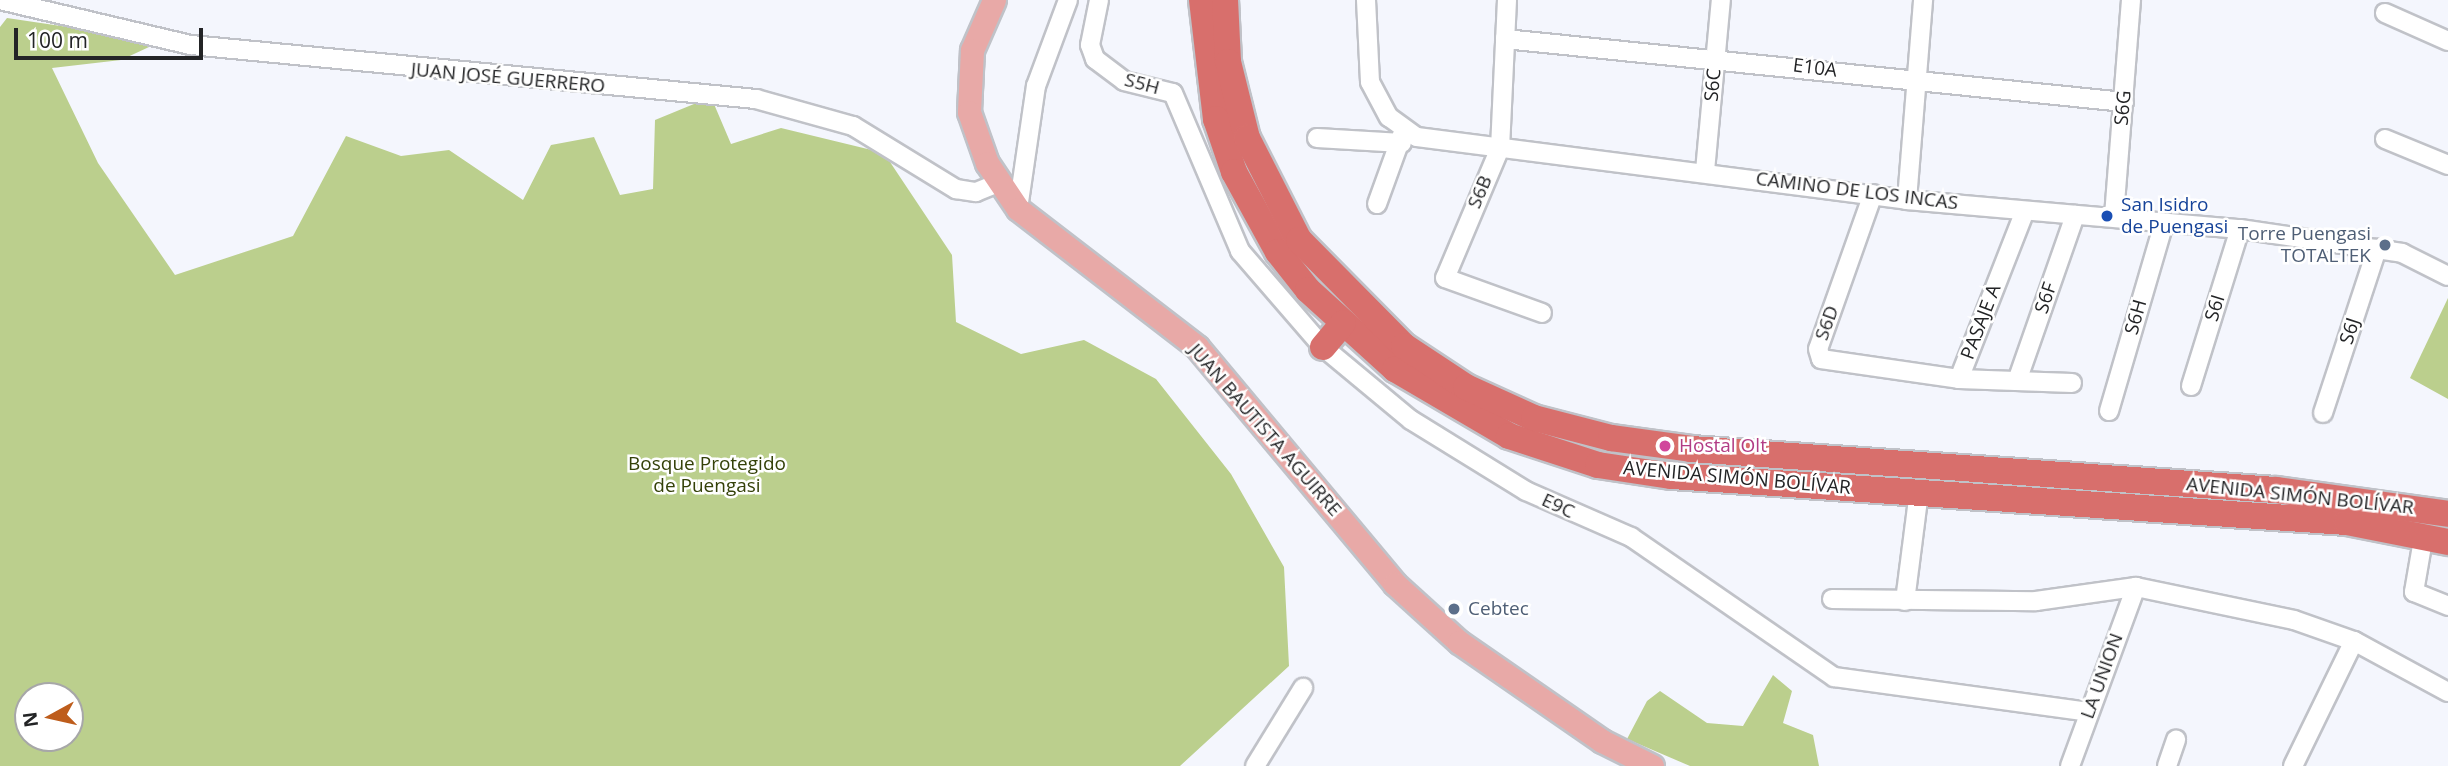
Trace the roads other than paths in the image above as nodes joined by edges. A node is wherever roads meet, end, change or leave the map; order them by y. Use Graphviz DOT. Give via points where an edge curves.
graph roads {
  1 [pos="0,0"];
  2 [pos="994,0"];
  3 [pos="1068,0"];
  4 [pos="1099,0"];
  5 [pos="1202,0"];
  6 [pos="1225,0"];
  7 [pos="1366,0"];
  8 [pos="1507,0"];
  9 [pos="1721,0"];
  10 [pos="1923,0"];
  11 [pos="2132,0"];
  12 [pos="2385,13"];
  13 [pos="1505,39"];
  14 [pos="2448,41"];
  15 [pos="1715,57"];
  16 [pos="1917,80"];
  17 [pos="1173,93"];
  18 [pos="2123,102"];
  19 [pos="1402,136"];
  20 [pos="1317,138"];
  21 [pos="2385,139"];
  22 [pos="1500,148"];
  23 [pos="2448,165"];
  24 [pos="1705,171"];
  25 [pos="998,183"];
  26 [pos="1873,194"];
  27 [pos="1907,200"];
  28 [pos="1377,204"];
  29 [pos="1018,209"];
  30 [pos="2025,211"];
  31 [pos="2075,215"];
  32 [pos="2114,216"];
  33 [pos="2164,223"];
  34 [pos="2240,229"];
  35 [pos="2377,249"];
  36 [pos="2448,275"];
  37 [pos="1542,313"];
  38 [pos="1343,323"];
  39 [pos="1323,347"];
  40 [pos="1959,379"];
  41 [pos="2017,381"];
  42 [pos="2073,383"];
  43 [pos="2191,386"];
  44 [pos="2109,411"];
  45 [pos="2323,413"];
  46 [pos="1919,492"];
  47 [pos="2448,514"];
  48 [pos="2436,538"];
  49 [pos="2136,587"];
  50 [pos="1832,599"];
  51 [pos="1905,601"];
  52 [pos="2448,606"];
  53 [pos="2354,641"];
  54 [pos="1303,688"];
  55 [pos="2448,692"];
  56 [pos="2089,712"];
  57 [pos="2176,740"];
  58 [pos="1255,766"];
  59 [pos="1652,766"];
  60 [pos="2070,766"];
  61 [pos="2166,766"];
  62 [pos="2293,766"];
  1 -- 25 [label="street, JUAN JOSÉ GUERRERO" via="191,45 756,99 853,126 956,189 976,192"];
  2 -- 25 [label="main road, JUAN BAUTISTA AGUIRRE" via="972,50 968,97 978,144"];
  3 -- 29 [label="street" via="1035,86"];
  4 -- 17 [label="street, S5H" via="1090,45 1095,59 1124,81"];
  5 -- 38 [label="highway, AVENIDA SIMÓN BOLÍVAR" via="1206,68 1234,172 1279,252"];
  6 -- 47 [label="highway, AVENIDA SIMÓN BOLÍVAR" via="1228,62 1247,138 1299,240 1404,346 1466,387 1534,418 1611,438 1691,449 2276,490"];
  7 -- 19 [label="street, CAMINO DE LOS INCAS" via="1370,82 1377,102"];
  8 -- 13 [label="street, S6B"];
  9 -- 15 [label="street, S6C"];
  10 -- 16 [label="street"];
  11 -- 18 [label="street, S6G"];
  12 -- 14 [label="street"];
  13 -- 15 [label="street, E10A"];
  13 -- 22 [label="street, S6B"];
  15 -- 16 [label="street, E10A"];
  15 -- 24 [label="street, S6C"];
  16 -- 18 [label="street, E10A"];
  16 -- 27 [label="street"];
  17 -- 39 [label="street, E9C" via="1240,251"];
  18 -- 32 [label="street, S6G"];
  19 -- 20 [label="street"];
  19 -- 22 [label="street, CAMINO DE LOS INCAS"];
  19 -- 28 [label="street"];
  21 -- 23 [label="street"];
  22 -- 24 [label="street, CAMINO DE LOS INCAS"];
  22 -- 37 [label="street, S6B" via="1445,278"];
  24 -- 26 [label="street, CAMINO DE LOS INCAS"];
  25 -- 29 [label="main road, JUAN BAUTISTA AGUIRRE"];
  26 -- 27 [label="street, CAMINO DE LOS INCAS"];
  26 -- 40 [label="street, S6D" via="1819,355 1825,363"];
  27 -- 30 [label="street, CAMINO DE LOS INCAS"];
  29 -- 59 [label="main road, JUAN BAUTISTA AGUIRRE" via="1197,347 1395,584 1459,642 1602,741"];
  30 -- 31 [label="street, CAMINO DE LOS INCAS"];
  30 -- 40 [label="street, PASAJE A"];
  31 -- 32 [label="street, CAMINO DE LOS INCAS"];
  31 -- 41 [label="street, S6F"];
  32 -- 33 [label="street, CAMINO DE LOS INCAS"];
  33 -- 34 [label="street, CAMINO DE LOS INCAS"];
  33 -- 44 [label="street, S6H"];
  34 -- 35 [label="street, CAMINO DE LOS INCAS"];
  34 -- 43 [label="street, S6I"];
  35 -- 36 [label="street, CAMINO DE LOS INCAS" via="2421,260"];
  35 -- 45 [label="street, S6J"];
  38 -- 39 [label="highway"];
  38 -- 46 [label="highway, AVENIDA SIMÓN BOLÍVAR" via="1448,405 1563,456 1672,476"];
  39 -- 56 [label="street, E9C" via="1474,461 1631,537 1804,652 1819,670"];
  40 -- 41 [label="street, PASAJE A"];
  41 -- 42 [label="street, PASAJE A"];
  46 -- 48 [label="highway, AVENIDA SIMÓN BOLÍVAR" via="2347,522"];
  46 -- 51 [label="street"];
  48 -- 52 [label="street" via="2414,592"];
  49 -- 51 [label="street" via="2036,601"];
  49 -- 53 [label="street" via="2230,602"];
  49 -- 56 [label="street, LA UNION"];
  50 -- 51 [label="street"];
  53 -- 55 [label="street"];
  53 -- 62 [label="street"];
  54 -- 58 [label="street"];
  56 -- 60 [label="street, LA UNION"];
  57 -- 61 [label="street"];
}
